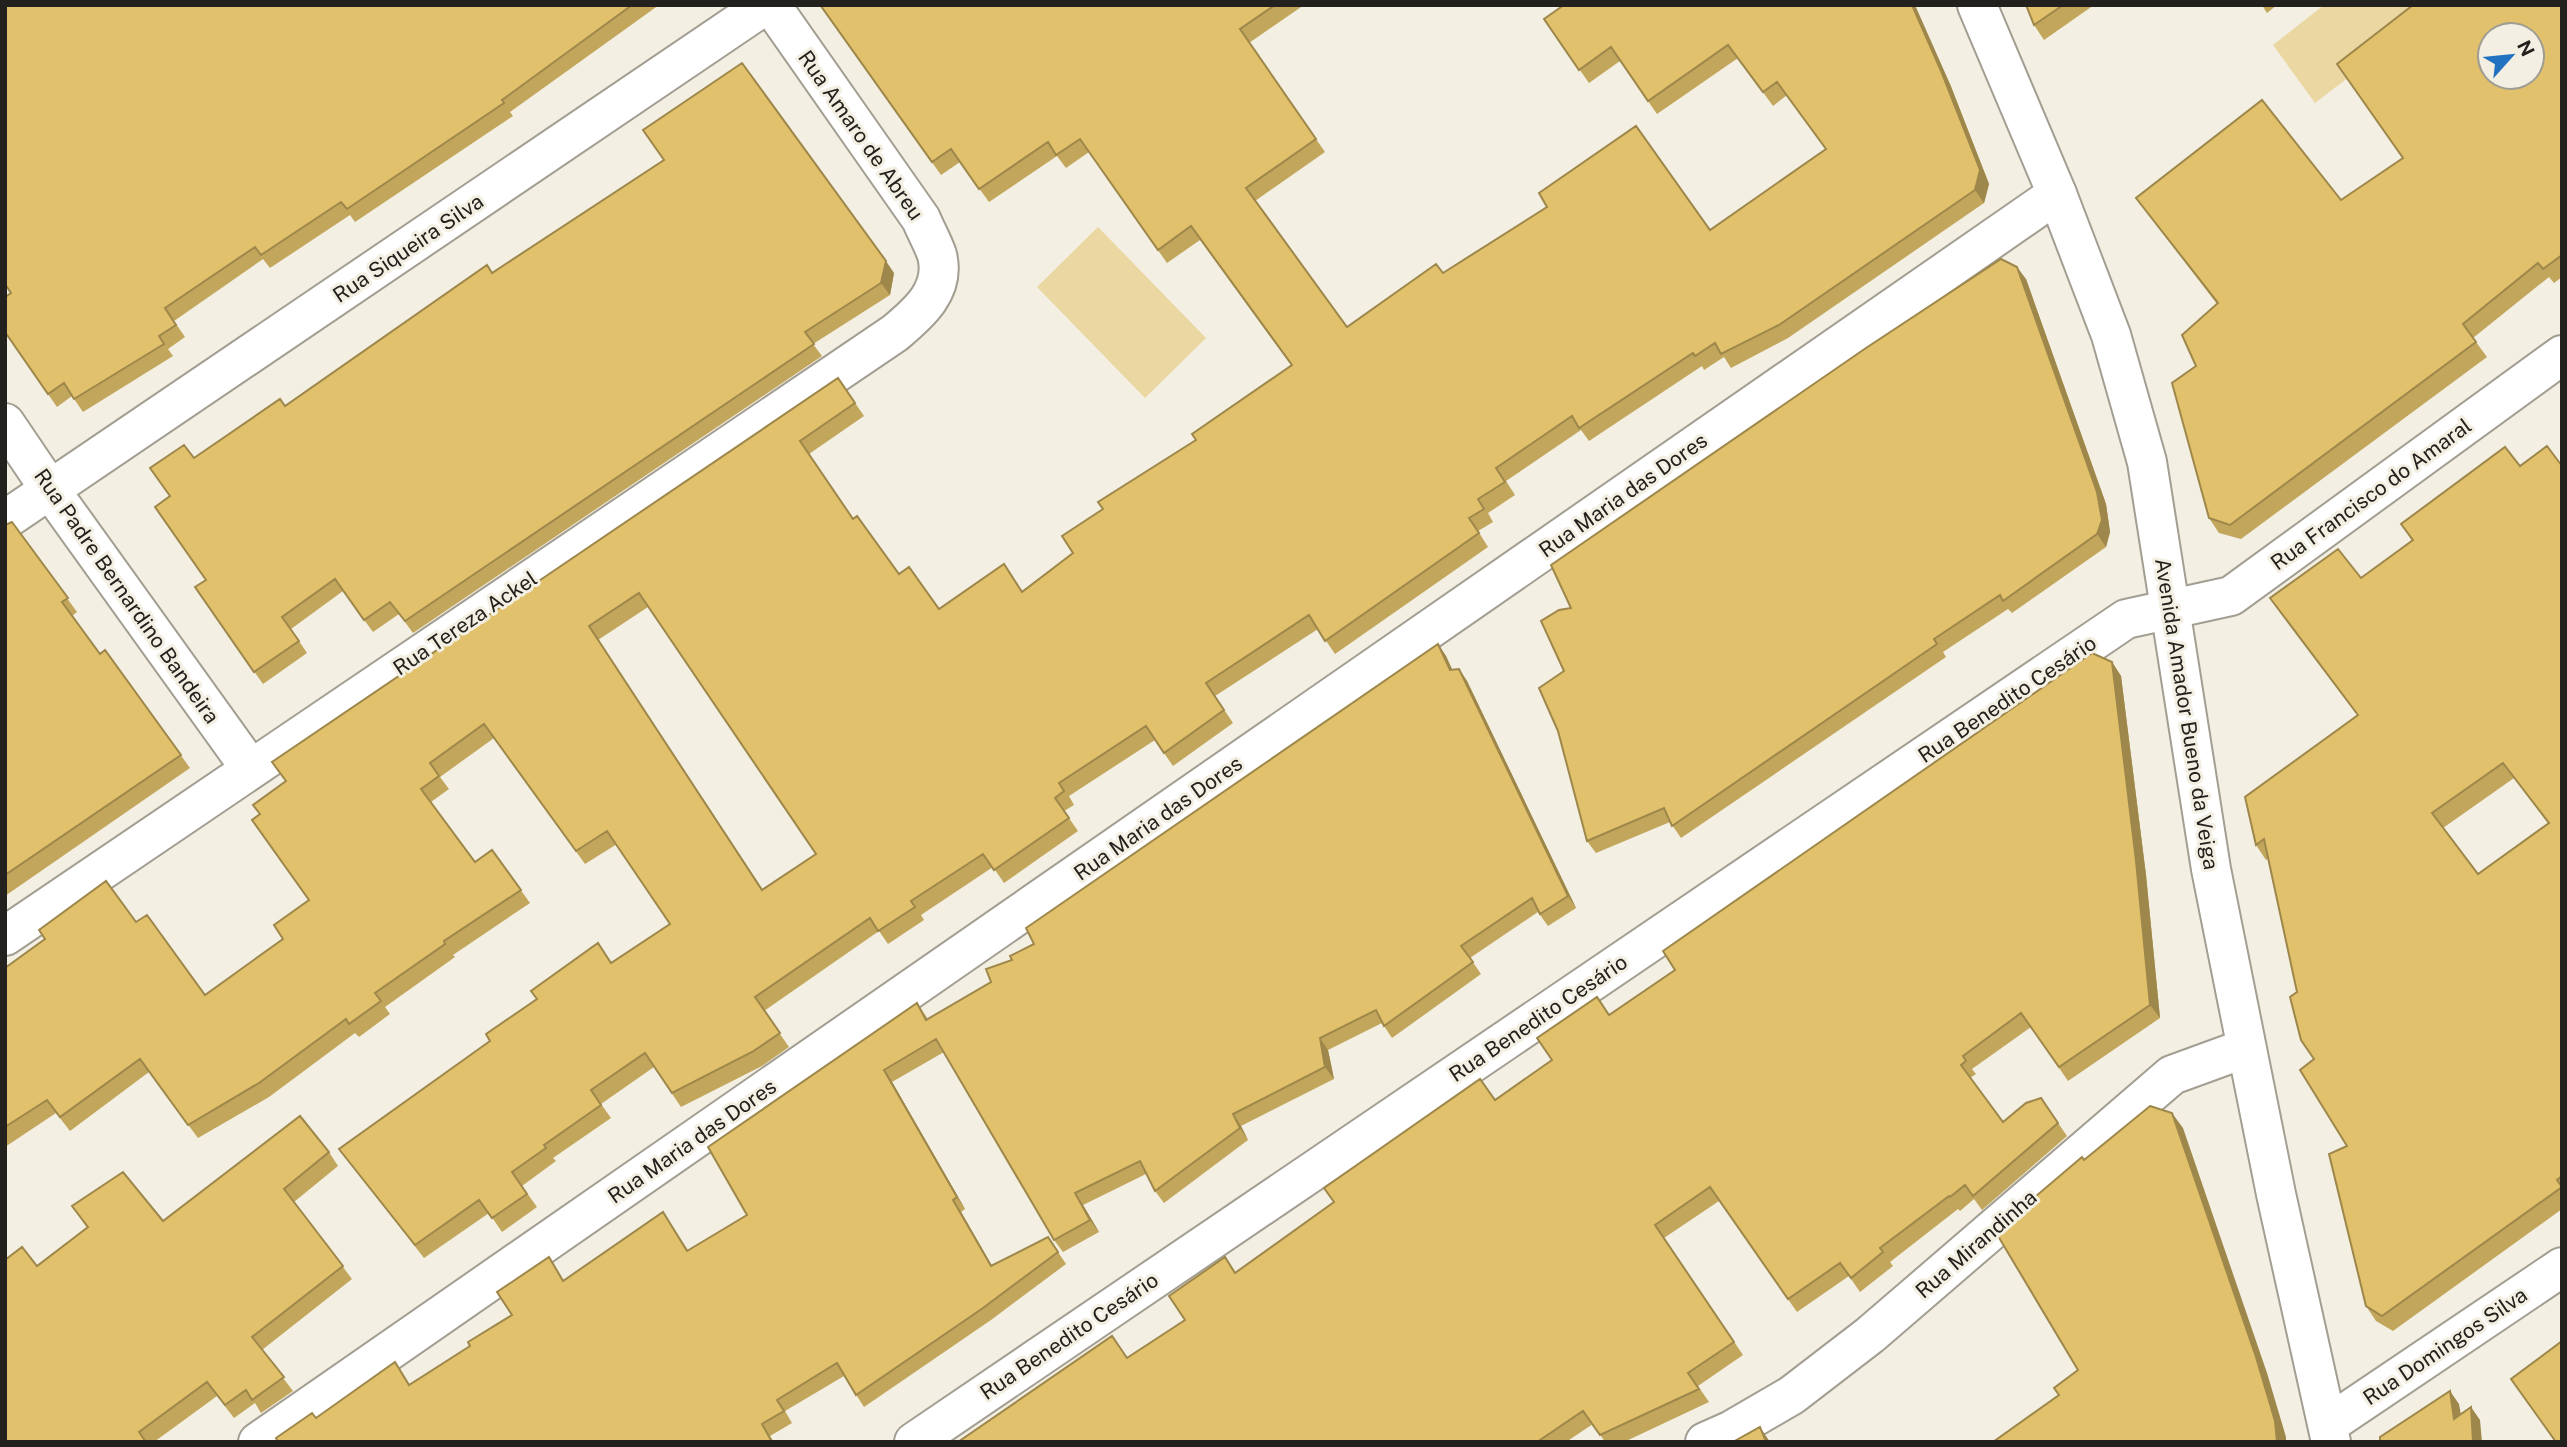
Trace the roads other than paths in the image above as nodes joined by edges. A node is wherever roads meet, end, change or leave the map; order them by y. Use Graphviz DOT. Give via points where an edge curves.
graph roads {
  1 [pos="765,5"];
  2 [pos="771,5"];
  3 [pos="1977,5"];
  4 [pos="2057,194"];
  5 [pos="923,310"];
  6 [pos="2562,355"];
  7 [pos="5,423"];
  8 [pos="51,491"];
  9 [pos="5,520"];
  10 [pos="2169,610"];
  11 [pos="250,768"];
  12 [pos="5,936"];
  13 [pos="2246,1048"];
  14 [pos="2562,1267"];
  15 [pos="2330,1433"];
  16 [pos="258,1442"];
  17 [pos="914,1442"];
  18 [pos="1705,1442"];
  1 -- 8 [label="street, Rua Siqueira Silva"];
  2 -- 5 [label="street, Rua Amaro de Abreu" via="921,219 937,257 937,282"];
  3 -- 4 [label="street, Avenida Amador Bueno da Veiga"];
  4 -- 10 [label="street, Avenida Amador Bueno da Veiga" via="2110,335 2147,462"];
  4 -- 16 [label="street, Rua Maria das Dores"];
  5 -- 11 [label="street, Rua Tereza Ackel"];
  6 -- 10 [label="street, Rua Francisco do Amaral" via="2231,596"];
  7 -- 8 [label="street, Rua Padre Bernardino Bandeira"];
  8 -- 9 [label="street, Rua Siqueira Silva"];
  8 -- 11 [label="street, Rua Padre Bernardino Bandeira"];
  10 -- 13 [label="street, Avenida Amador Bueno da Veiga"];
  10 -- 17 [label="street, Rua Benedito Cesário" via="2126,619"];
  11 -- 12 [label="street, Rua Tereza Ackel"];
  13 -- 15 [label="street, Avenida Amador Bueno da Veiga"];
  13 -- 18 [label="street, Rua Mirandinha" via="2172,1075 1870,1335 1792,1395"];
  14 -- 15 [label="street, Rua Domingos Silva"];
}
